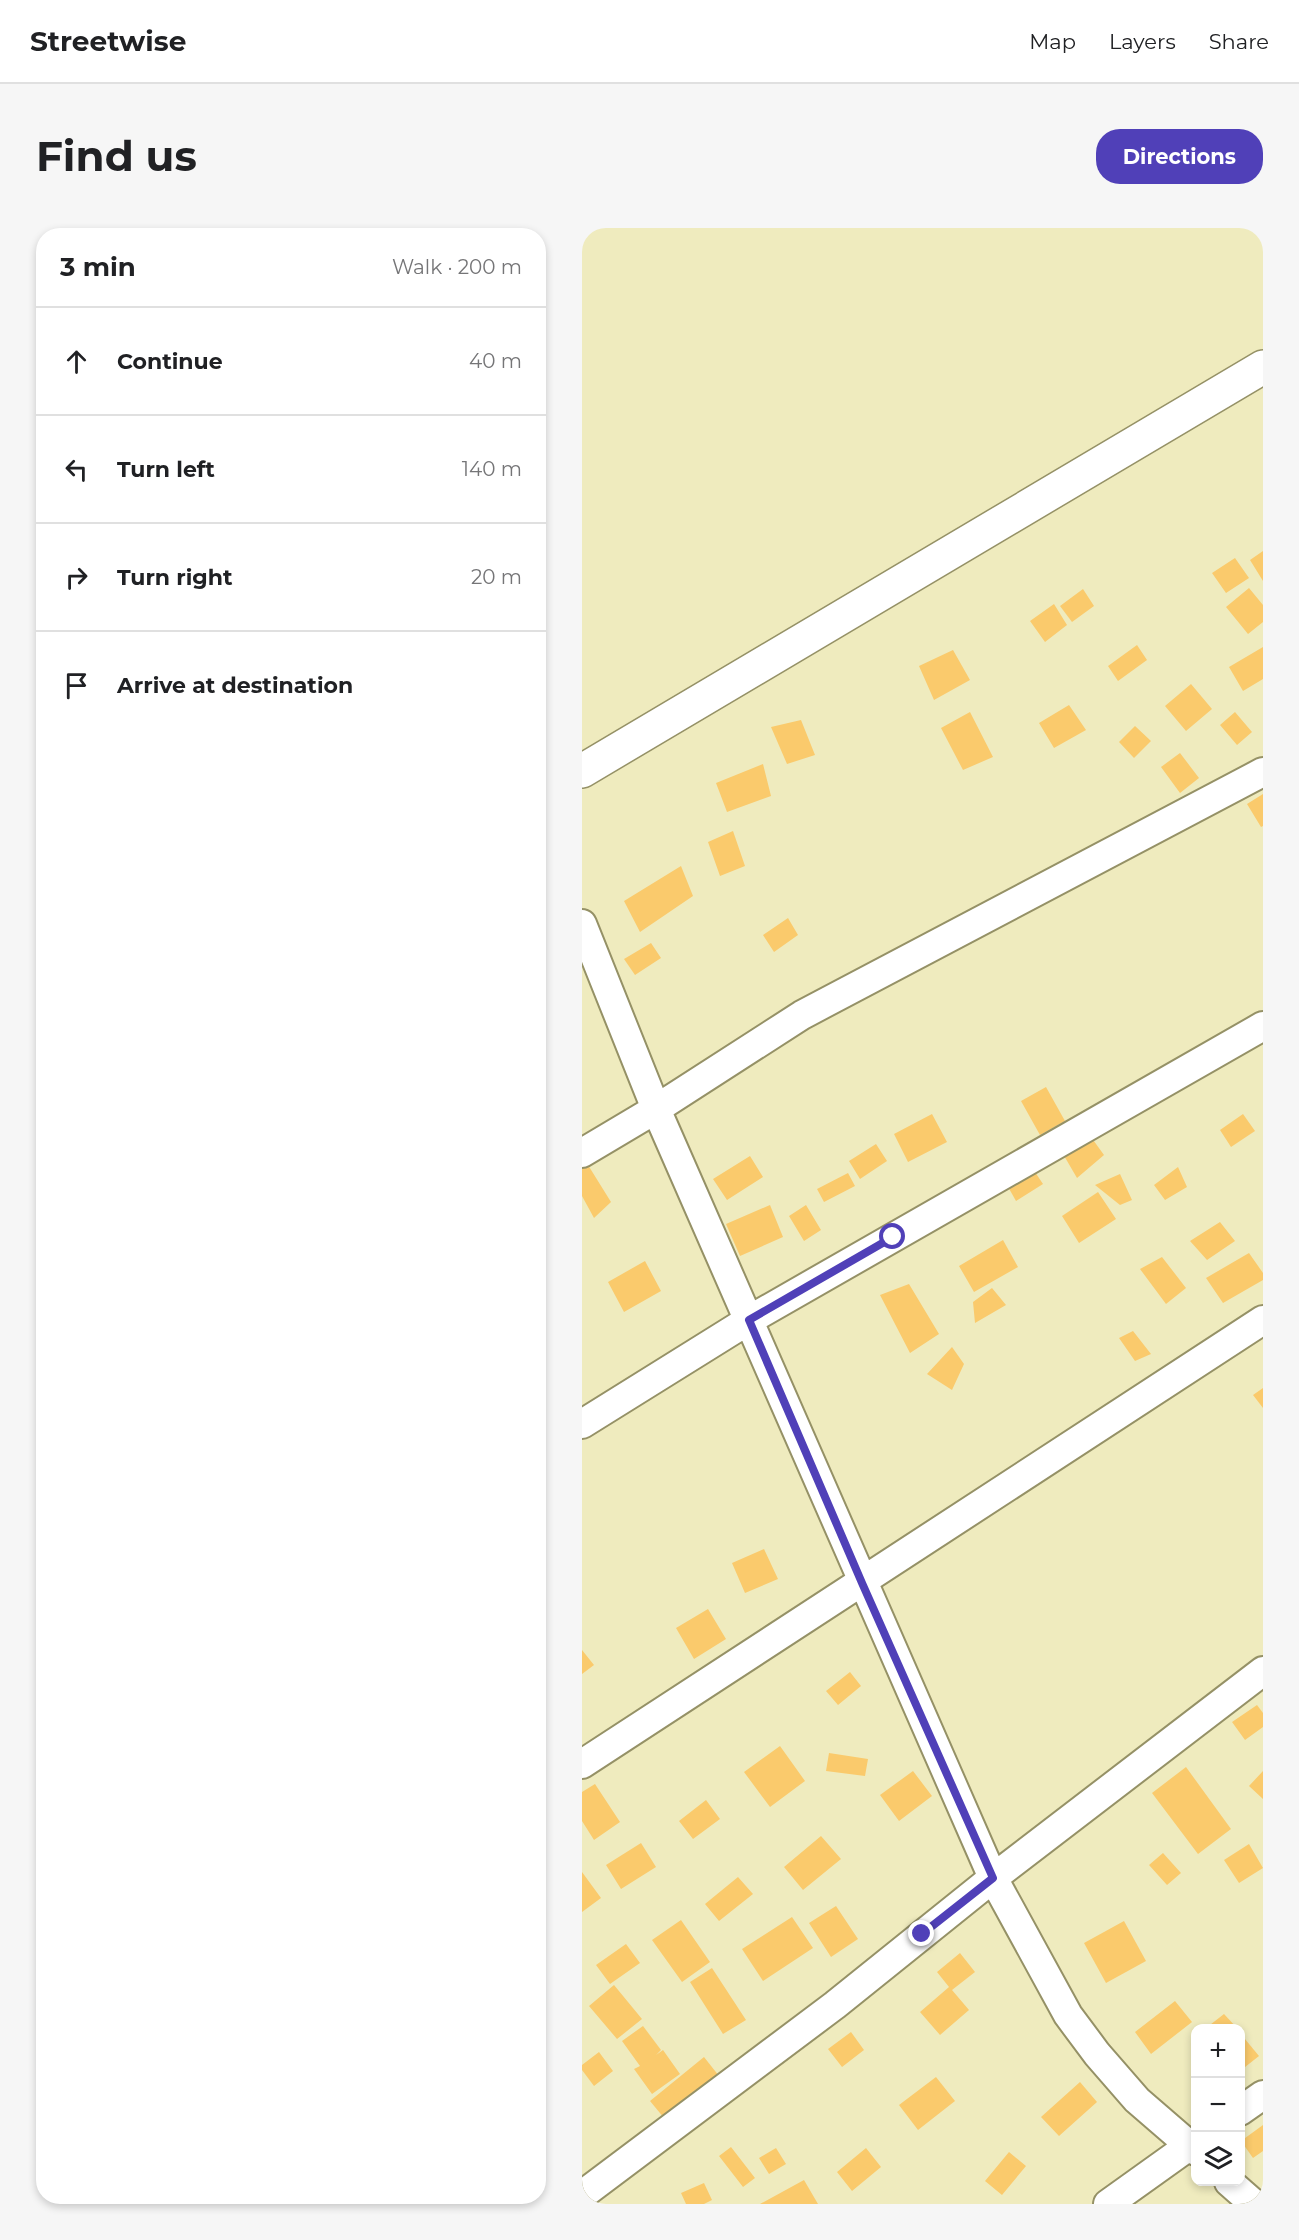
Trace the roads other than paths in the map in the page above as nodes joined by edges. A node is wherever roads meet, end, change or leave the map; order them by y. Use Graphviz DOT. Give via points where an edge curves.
graph roads {
  1 [pos="1263,367"];
  2 [pos="582,771"];
  3 [pos="1263,772"];
  4 [pos="582,924"];
  5 [pos="1263,1026"];
  6 [pos="656,1109"];
  7 [pos="582,1153"];
  8 [pos="749,1320"];
  9 [pos="1263,1320"];
  10 [pos="582,1424"];
  11 [pos="862,1583"];
  12 [pos="1263,1671"];
  13 [pos="582,1764"];
  14 [pos="993,1878"];
  15 [pos="1263,2095"];
  16 [pos="1245,2107"];
  17 [pos="1191,2144"];
  18 [pos="1191,2148"];
  19 [pos="1234,2186"];
  20 [pos="582,2195"];
  21 [pos="1108,2204"];
  22 [pos="1254,2204"];
  1 -- 2 [label="main road"];
  3 -- 6 [label="street" via="802,1015"];
  4 -- 6 [label="street"];
  5 -- 8 [label="street"];
  6 -- 7 [label="street"];
  6 -- 8 [label="street"];
  8 -- 10 [label="street"];
  8 -- 11 [label="street"];
  9 -- 11 [label="street"];
  11 -- 13 [label="street"];
  11 -- 14 [label="street"];
  12 -- 14 [label="street"];
  14 -- 17 [label="street" via="1068,2015 1097,2054 1137,2100"];
  14 -- 20 [label="street" via="835,2005"];
  15 -- 16 [label="street"];
  18 -- 21 [label="street"];
  19 -- 22 [label="street"];
}
